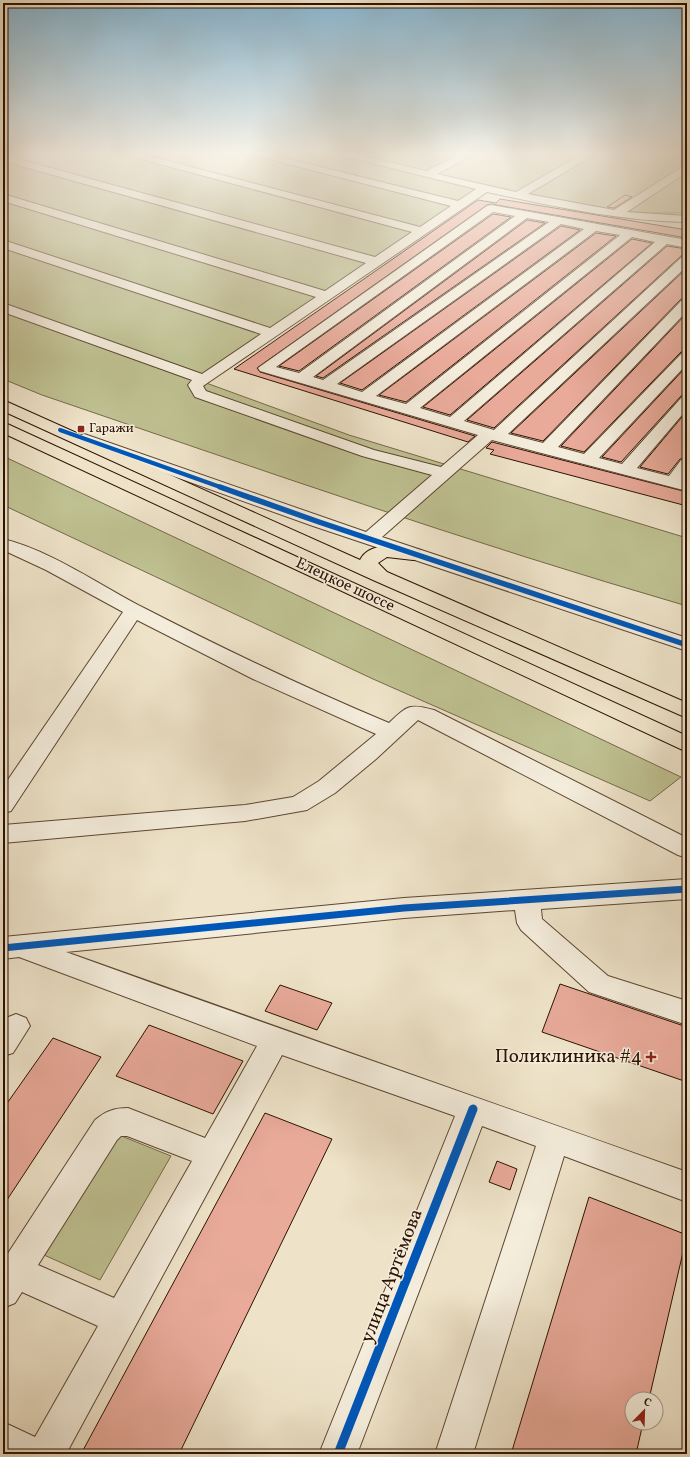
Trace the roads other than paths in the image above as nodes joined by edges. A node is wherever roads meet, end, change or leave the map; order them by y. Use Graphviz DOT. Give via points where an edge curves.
graph roads {
  1 [pos="85,222"];
  2 [pos="236,222"];
  3 [pos="388,222"];
  4 [pos="436,222"];
  5 [pos="471,222"];
  6 [pos="513,222"];
  7 [pos="557,222"];
  8 [pos="570,222"];
  9 [pos="594,227"];
  10 [pos="422,231"];
  11 [pos="630,233"];
  12 [pos="664,239"];
  13 [pos="3,244"];
  14 [pos="687,244"];
  15 [pos="687,259"];
  16 [pos="377,262"];
  17 [pos="327,296"];
  18 [pos="687,303"];
  19 [pos="3,307"];
  20 [pos="272,333"];
  21 [pos="687,356"];
  22 [pos="204,379"];
  23 [pos="301,379"];
  24 [pos="326,386"];
  25 [pos="364,397"];
  26 [pos="687,400"];
  27 [pos="3,405"];
  28 [pos="409,410"];
  29 [pos="452,423"];
  30 [pos="3,427"];
  31 [pos="60,430"];
  32 [pos="493,435"];
  33 [pos="547,449"];
  34 [pos="588,460"];
  35 [pos="687,464"];
  36 [pos="626,470"];
  37 [pos="445,473"];
  38 [pos="680,484"];
  39 [pos="369,539"];
  40 [pos="3,544"];
  41 [pos="413,554"];
  42 [pos="380,576"];
  43 [pos="134,610"];
  44 [pos="687,645"];
  45 [pos="687,711"];
  46 [pos="391,732"];
  47 [pos="687,745"];
  48 [pos="3,805"];
  49 [pos="3,834"];
  50 [pos="687,849"];
  51 [pos="687,889"];
  52 [pos="527,900"];
  53 [pos="13,948"];
  54 [pos="687,1013"];
  55 [pos="274,1040"];
  56 [pos="473,1109"];
  57 [pos="554,1138"];
  58 [pos="211,1154"];
  59 [pos="687,1187"];
  60 [pos="9,1281"];
  61 [pos="120,1319"];
  62 [pos="3,1440"];
  63 [pos="31,1454"];
  64 [pos="46,1454"];
  65 [pos="338,1454"];
  66 [pos="454,1454"];
  1 -- 17 [label="street"];
  2 -- 16 [label="street"];
  3 -- 10 [label="street"];
  4 -- 10 [label="street"];
  5 -- 23 [label="street" via="265,368"];
  6 -- 23 [label="street"];
  7 -- 24 [label="street"];
  8 -- 9 [label="street"];
  9 -- 11 [label="street"];
  9 -- 25 [label="street"];
  10 -- 16 [label="street"];
  11 -- 12 [label="street"];
  11 -- 28 [label="street"];
  12 -- 14 [label="street"];
  12 -- 29 [label="street"];
  13 -- 20 [label="street"];
  15 -- 32 [label="street"];
  16 -- 17 [label="street"];
  17 -- 20 [label="street"];
  18 -- 33 [label="street"];
  19 -- 22 [label="street"];
  20 -- 22 [label="street"];
  21 -- 34 [label="street"];
  22 -- 37 [label="street" via="196,385 200,394 368,453"];
  23 -- 24 [label="street"];
  24 -- 25 [label="street"];
  25 -- 28 [label="street"];
  26 -- 36 [label="street"];
  27 -- 31 [label="main road, Елецкое шоссе"];
  28 -- 29 [label="street"];
  29 -- 32 [label="street"];
  30 -- 47 [label="main road, Елецкое шоссе"];
  31 -- 39 [label="street"];
  31 -- 42 [label="main road, Елецкое шоссе"];
  32 -- 33 [label="street"];
  32 -- 37 [label="street"];
  33 -- 34 [label="street"];
  34 -- 36 [label="street"];
  35 -- 38 [label="street"];
  36 -- 38 [label="street"];
  37 -- 39 [label="street"];
  39 -- 41 [label="street"];
  40 -- 43 [label="street"];
  41 -- 42 [label="main road" via="384,551 376,554 370,559 369,564"];
  41 -- 44 [label="street"];
  42 -- 45 [label="main road, Елецкое шоссе"];
  43 -- 46 [label="street" via="246,666"];
  43 -- 48 [label="street"];
  46 -- 49 [label="street" via="327,787 299,804 245,813"];
  46 -- 50 [label="street" via="416,712 426,715"];
  51 -- 52 [label="street"];
  52 -- 53 [label="street" via="404,908"];
  52 -- 54 [label="street" via="530,922 599,984"];
  53 -- 55 [label="street"];
  55 -- 56 [label="street"];
  55 -- 58 [label="street"];
  56 -- 57 [label="street"];
  56 -- 65 [label="street, улица Артёмова"];
  57 -- 59 [label="street"];
  57 -- 66 [label="street"];
  58 -- 60 [label="street" via="128,1122 115,1122 106,1130"];
  58 -- 61 [label="street"];
  60 -- 61 [label="street"];
  61 -- 64 [label="street"];
  62 -- 63 [label="street"];
}
